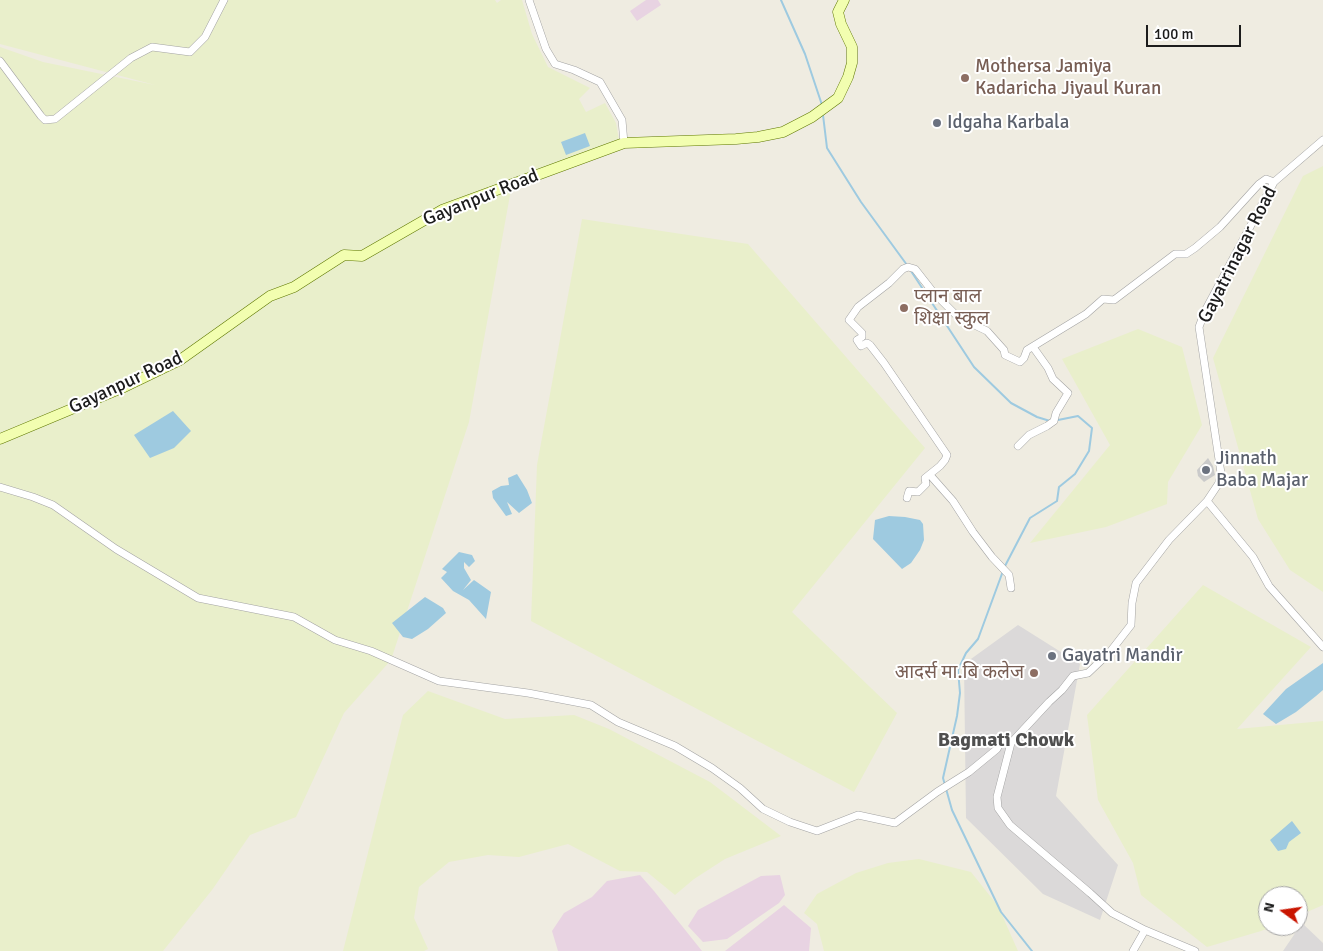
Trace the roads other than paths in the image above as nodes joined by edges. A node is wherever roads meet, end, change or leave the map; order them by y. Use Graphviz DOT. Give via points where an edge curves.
graph roads {
  1 [pos="224,0"];
  2 [pos="529,0"];
  3 [pos="844,0"];
  4 [pos="0,61"];
  5 [pos="1323,140"];
  6 [pos="624,142"];
  7 [pos="1274,182"];
  8 [pos="1033,347"];
  9 [pos="0,439"];
  10 [pos="1018,446"];
  11 [pos="930,475"];
  12 [pos="0,487"];
  13 [pos="907,498"];
  14 [pos="1207,501"];
  15 [pos="1011,588"];
  16 [pos="1323,646"];
  17 [pos="1012,743"];
  18 [pos="1145,930"];
  19 [pos="1133,951"];
  20 [pos="1195,951"];
  1 -- 4 [label="street" via="205,37 190,52 152,47 132,58 55,118 45,120 41,116"];
  2 -- 6 [label="street" via="546,50 555,64 600,82 622,120"];
  3 -- 6 [label="street, Gayanpur Road" via="838,12 840,24 852,47 852,63 838,98 826,108 783,132 758,137"];
  5 -- 7 [label="street, Gayatrinagar Road"];
  6 -- 9 [label="street, Gayanpur Road" via="442,210 362,256 344,255 294,287 270,296 180,360"];
  7 -- 8 [label="street" via="1266,179 1259,184 1220,227 1195,248 1186,254 1175,254 1114,300 1103,299 1086,314"];
  7 -- 14 [label="street, Gayatrinagar Road" via="1199,328 1221,473 1219,483"];
  8 -- 10 [label="street" via="1053,379 1068,393 1054,421 1029,435"];
  8 -- 11 [label="street" via="1027,350 1020,362 1005,355 991,335 958,317 915,269 908,267 855,310 849,320 862,333 856,340 861,346 870,345 947,454"];
  11 -- 13 [label="street" via="918,492 909,491"];
  11 -- 15 [label="street" via="953,501 987,551 1007,571"];
  12 -- 17 [label="street" via="53,505 116,549 198,598 294,617 335,640 378,654 439,681 591,705 618,722 675,746 712,768 762,809 817,831 858,814 895,823 969,772 997,749 1002,739"];
  14 -- 16 [label="street" via="1253,557 1269,586"];
  14 -- 17 [label="street, Gayatrinagar Road" via="1169,540 1136,583 1131,625 1110,652 1088,673 1072,676"];
  17 -- 18 [label="street, Gayatrinagar Road" via="997,798 998,808 1010,826 1112,913"];
  18 -- 19 [label="street"];
  18 -- 20 [label="street, Gayatrinagar Road"];
}
